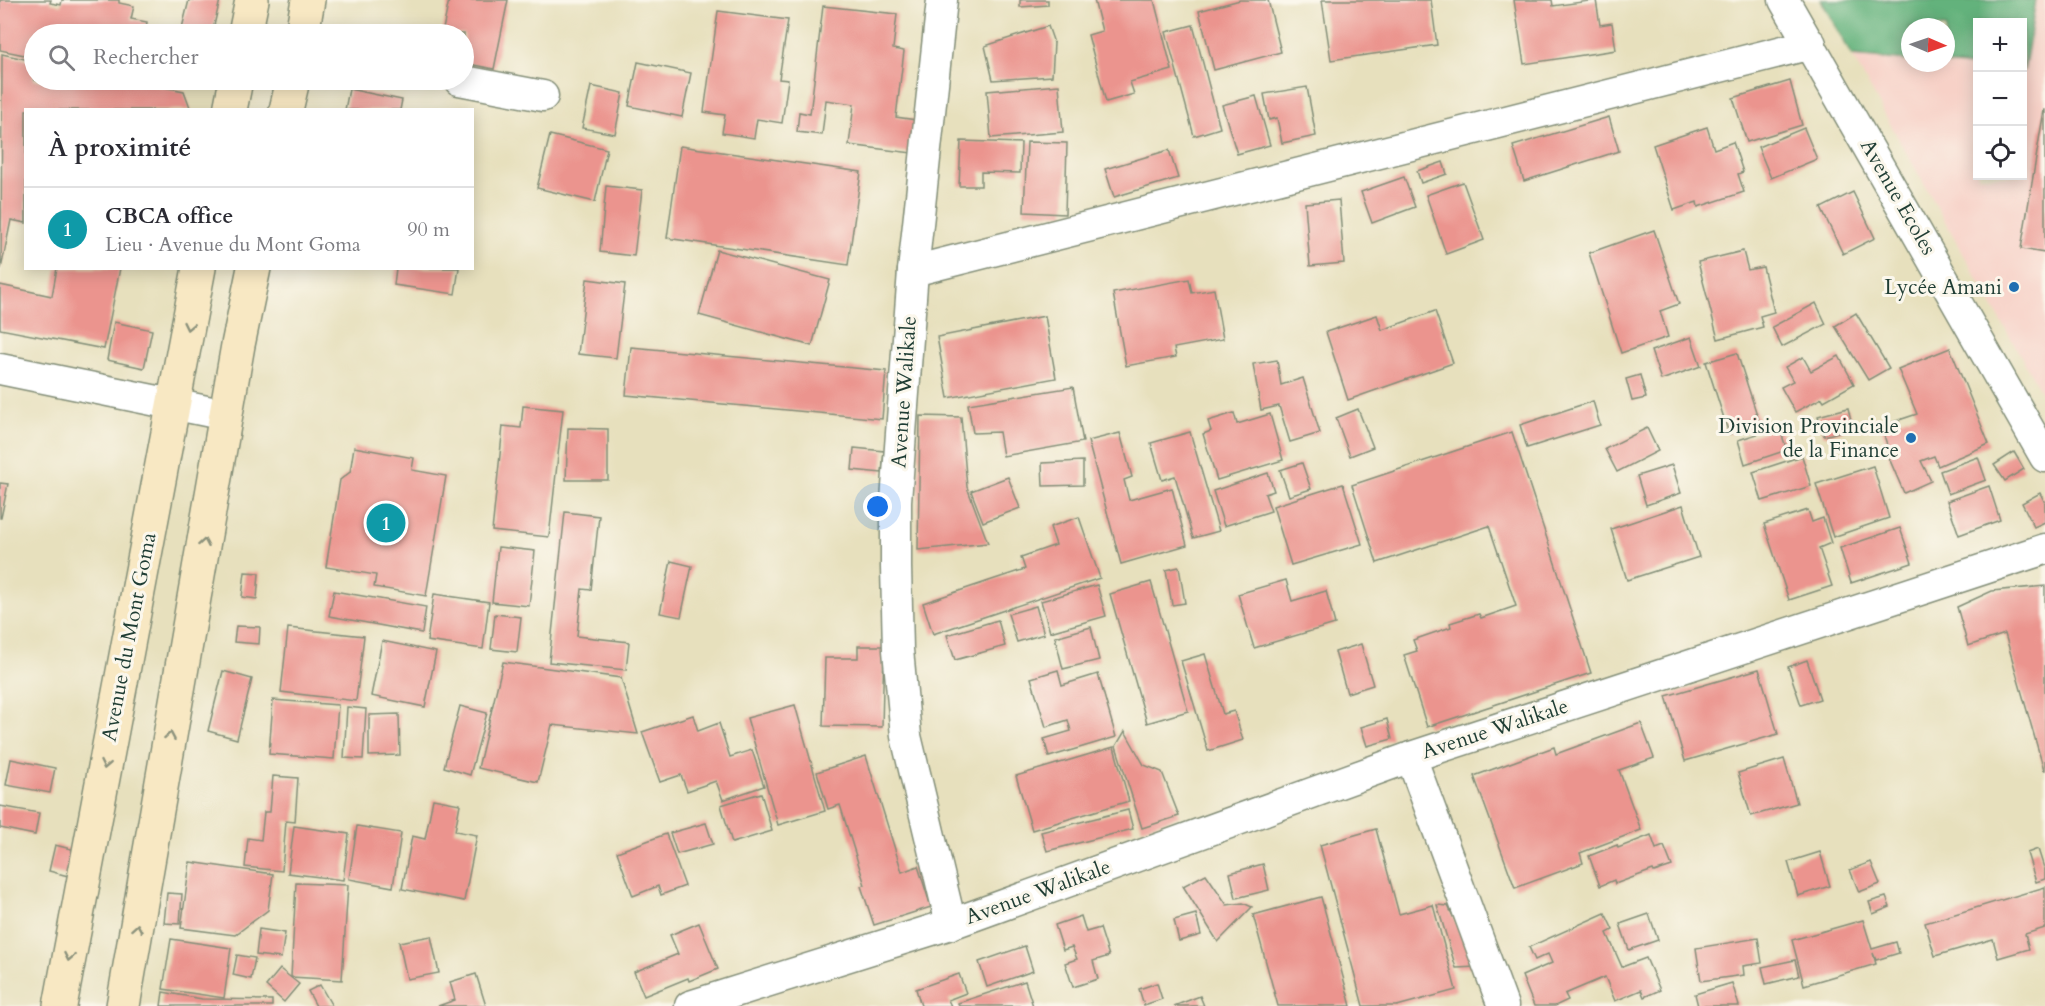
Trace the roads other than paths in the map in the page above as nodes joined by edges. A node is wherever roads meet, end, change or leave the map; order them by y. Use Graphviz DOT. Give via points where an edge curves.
graph roads {
  1 [pos="252,0"];
  2 [pos="308,0"];
  3 [pos="942,0"];
  4 [pos="1784,0"];
  5 [pos="247,24"];
  6 [pos="304,24"];
  7 [pos="1811,44"];
  8 [pos="474,83"];
  9 [pos="234,90"];
  10 [pos="290,90"];
  11 [pos="543,96"];
  12 [pos="230,108"];
  13 [pos="286,108"];
  14 [pos="199,270"];
  15 [pos="254,270"];
  16 [pos="913,271"];
  17 [pos="0,369"];
  18 [pos="172,405"];
  19 [pos="226,415"];
  20 [pos="2045,457"];
  21 [pos="2045,549"];
  22 [pos="1411,757"];
  23 [pos="951,924"];
  24 [pos="60,1006"];
  25 [pos="123,1006"];
  26 [pos="690,1006"];
  27 [pos="1503,1006"];
  1 -- 5 [label="street"];
  2 -- 6 [label="street"];
  3 -- 16 [label="street, Avenue Walikale"];
  4 -- 7 [label="street, Avenue Ecoles"];
  7 -- 16 [label="street"];
  7 -- 20 [label="street, Avenue Ecoles"];
  8 -- 11 [label="street"];
  9 -- 12 [label="street"];
  10 -- 13 [label="street"];
  14 -- 18 [label="street, Avenue du Mont Goma, one-way"];
  15 -- 19 [label="street"];
  16 -- 23 [label="street, Avenue Walikale" via="897,501 898,650 906,736"];
  17 -- 18 [label="street"];
  18 -- 19 [label="street"];
  18 -- 24 [label="street, Avenue du Mont Goma, one-way"];
  25 -- 19 [label="street, one-way"];
  21 -- 22 [label="street, Avenue Walikale"];
  22 -- 23 [label="street, Avenue Walikale"];
  22 -- 27 [label="street"];
  23 -- 26 [label="street, Avenue Walikale"];
}
